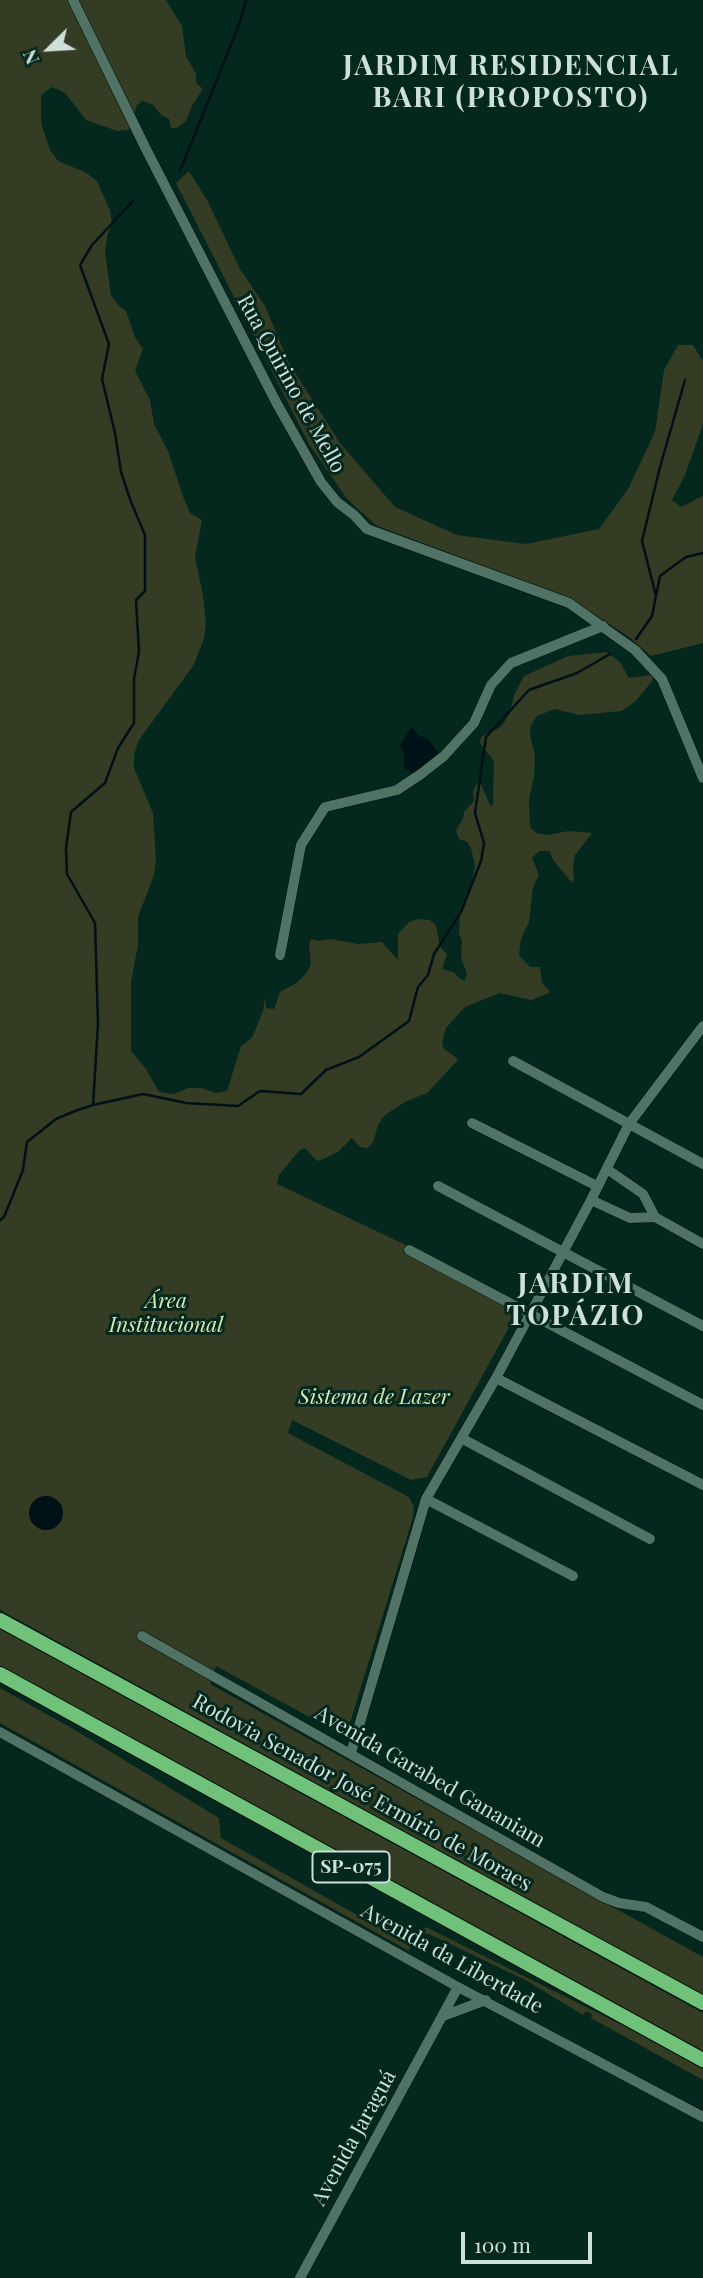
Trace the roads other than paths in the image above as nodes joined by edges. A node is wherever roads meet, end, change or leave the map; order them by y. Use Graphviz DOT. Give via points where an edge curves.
graph roads {
  1 [pos="74,0"];
  2 [pos="603,626"];
  3 [pos="703,778"];
  4 [pos="280,955"];
  5 [pos="703,1026"];
  6 [pos="513,1060"];
  7 [pos="472,1123"];
  8 [pos="629,1124"];
  9 [pos="703,1164"];
  10 [pos="607,1169"];
  11 [pos="439,1186"];
  12 [pos="597,1186"];
  13 [pos="591,1200"];
  14 [pos="655,1217"];
  15 [pos="703,1244"];
  16 [pos="409,1250"];
  17 [pos="563,1252"];
  18 [pos="529,1313"];
  19 [pos="703,1326"];
  20 [pos="496,1378"];
  21 [pos="703,1405"];
  22 [pos="461,1438"];
  23 [pos="703,1485"];
  24 [pos="426,1499"];
  25 [pos="650,1539"];
  26 [pos="573,1576"];
  27 [pos="0,1620"];
  28 [pos="142,1636"];
  29 [pos="0,1674"];
  30 [pos="0,1732"];
  31 [pos="351,1753"];
  32 [pos="703,1937"];
  33 [pos="458,1987"];
  34 [pos="486,2000"];
  35 [pos="703,2003"];
  36 [pos="443,2016"];
  37 [pos="703,2060"];
  38 [pos="703,2117"];
  39 [pos="300,2278"];
  1 -- 2 [label="street, Rua Quirino de Mello" via="276,402 337,502 367,528 569,603"];
  2 -- 3 [label="street, Rua Quirino de Mello" via="658,673"];
  2 -- 4 [label="street" via="511,663 491,685 474,723 444,757 397,790 325,807 301,845"];
  5 -- 8 [label="street"];
  6 -- 8 [label="street"];
  7 -- 12 [label="street"];
  8 -- 9 [label="street"];
  8 -- 10 [label="street"];
  10 -- 12 [label="street"];
  10 -- 14 [label="street" via="643,1194"];
  11 -- 17 [label="street"];
  12 -- 13 [label="street"];
  13 -- 14 [label="street" via="629,1218"];
  13 -- 17 [label="street"];
  14 -- 15 [label="street"];
  16 -- 18 [label="street"];
  17 -- 18 [label="street"];
  17 -- 19 [label="street"];
  18 -- 20 [label="street"];
  18 -- 21 [label="street"];
  20 -- 22 [label="street"];
  20 -- 23 [label="street"];
  22 -- 24 [label="street"];
  22 -- 25 [label="street"];
  24 -- 26 [label="street"];
  24 -- 31 [label="street"];
  27 -- 35 [label="highway, Rodovia Senador José Ermírio de Moraes / SP-075"];
  28 -- 31 [label="street, Avenida Garabed Gananiam"];
  29 -- 37 [label="highway, SP-075"];
  30 -- 33 [label="street, Avenida da Liberdade"];
  31 -- 32 [label="street, Avenida Garabed Gananiam" via="603,1897 646,1907"];
  33 -- 34 [label="street, Avenida da Liberdade"];
  33 -- 36 [label="street, Avenida Jaraguá"];
  34 -- 36 [label="street"];
  34 -- 38 [label="street, Avenida da Liberdade"];
  36 -- 39 [label="street, Avenida Jaraguá"];
}
